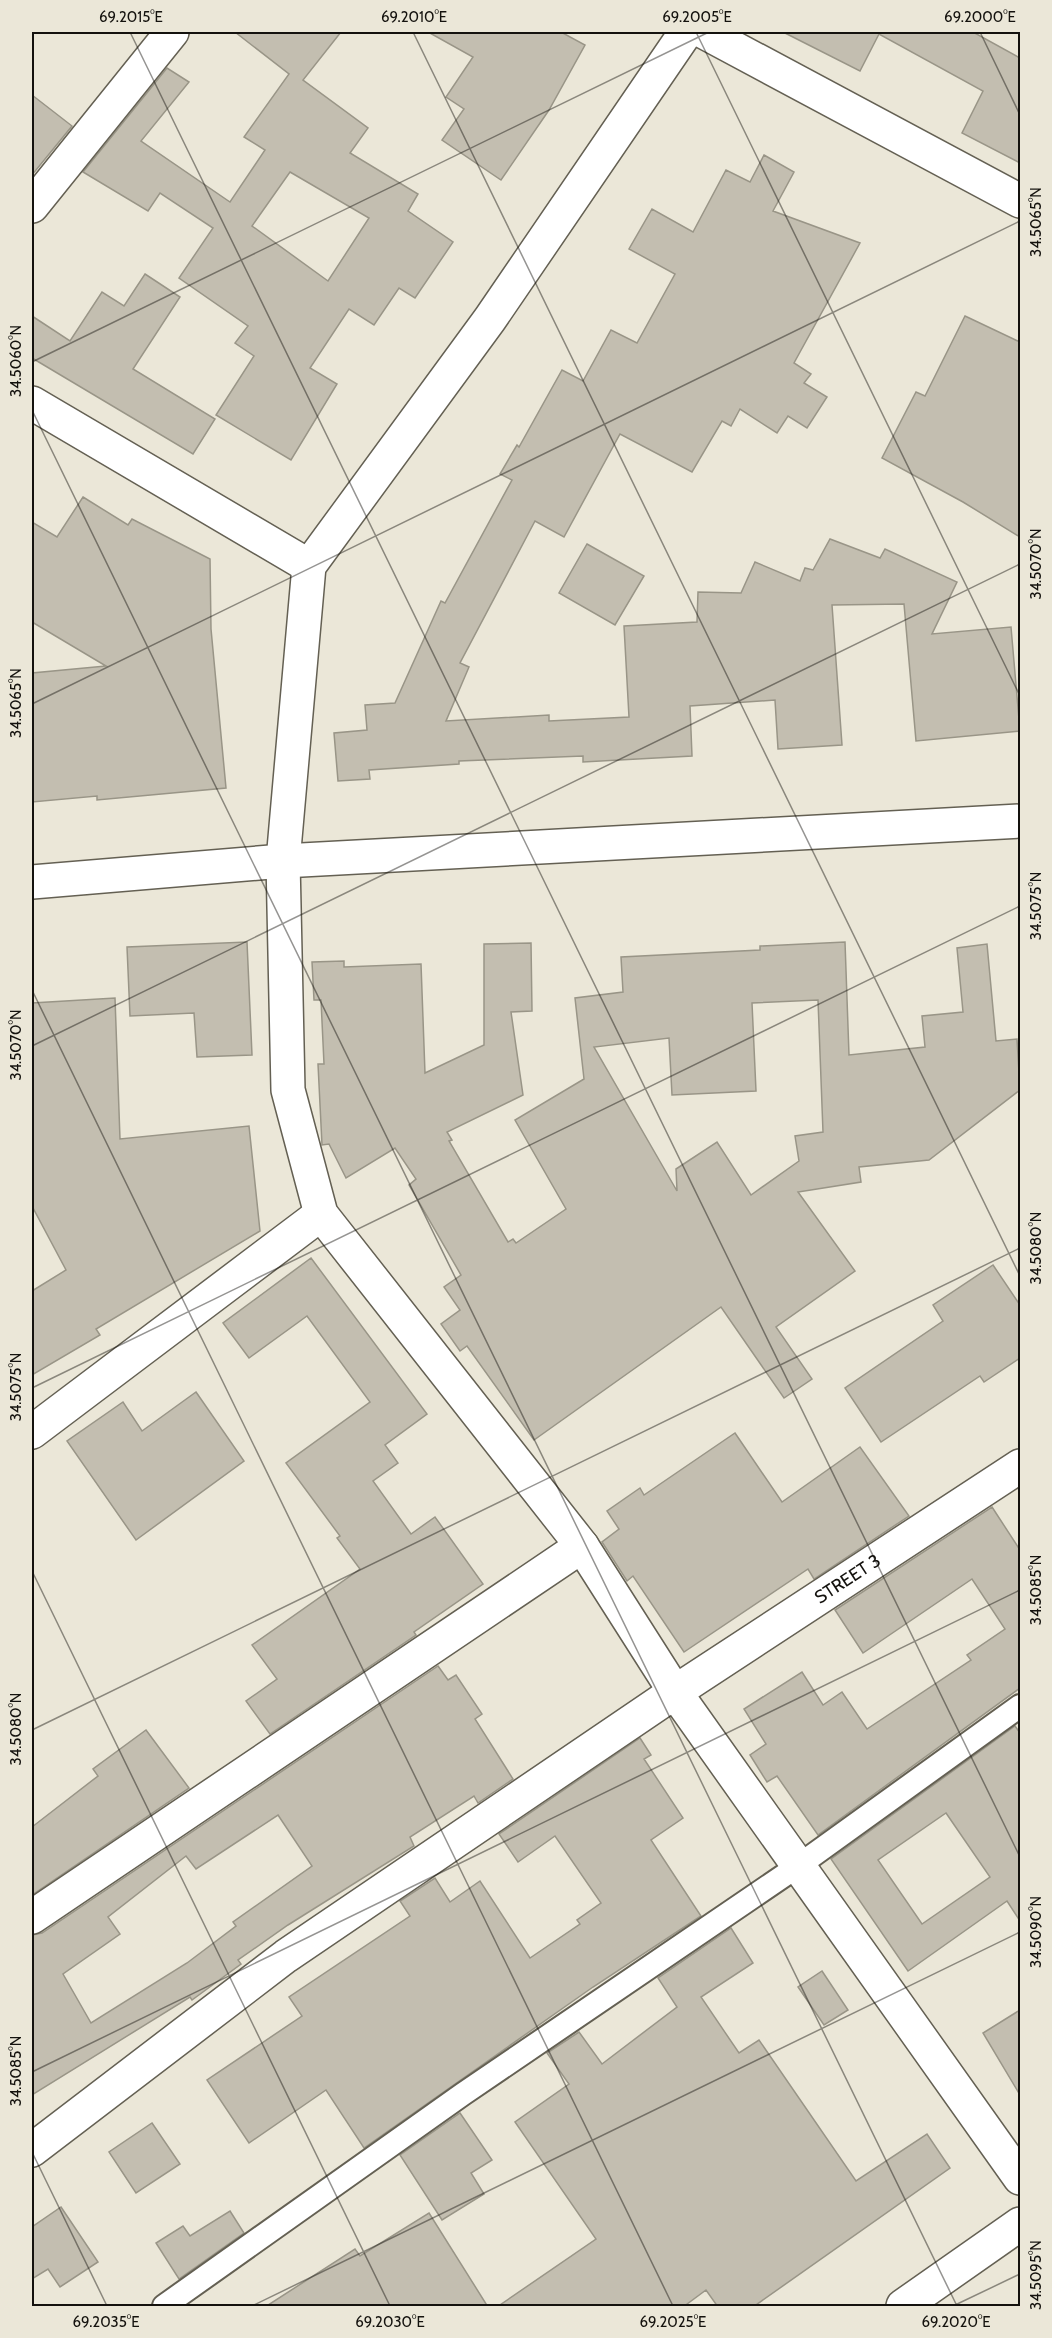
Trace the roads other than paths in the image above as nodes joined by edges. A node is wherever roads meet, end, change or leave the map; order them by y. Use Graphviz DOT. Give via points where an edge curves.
graph roads {
  1 [pos="172,32"];
  2 [pos="686,32"];
  3 [pos="704,32"];
  4 [pos="1020,201"];
  5 [pos="32,206"];
  6 [pos="32,403"];
  7 [pos="309,566"];
  8 [pos="1020,821"];
  9 [pos="283,861"];
  10 [pos="32,882"];
  11 [pos="321,1214"];
  12 [pos="32,1432"];
  13 [pos="1020,1466"];
  14 [pos="582,1546"];
  15 [pos="675,1692"];
  16 [pos="1020,1706"];
  17 [pos="798,1866"];
  18 [pos="32,1917"];
  19 [pos="32,2150"];
  20 [pos="1020,2178"];
  21 [pos="1020,2224"];
  22 [pos="164,2307"];
  23 [pos="903,2307"];
  1 -- 5 [label="street"];
  2 -- 7 [label="street" via="489,319"];
  3 -- 4 [label="street"];
  6 -- 7 [label="street"];
  7 -- 9 [label="street"];
  8 -- 9 [label="street"];
  9 -- 10 [label="street"];
  9 -- 11 [label="street" via="288,1090"];
  11 -- 12 [label="street"];
  11 -- 14 [label="street"];
  13 -- 15 [label="street, STREET 3"];
  14 -- 15 [label="street"];
  14 -- 18 [label="street"];
  15 -- 17 [label="street"];
  15 -- 19 [label="street, STREET 3" via="286,1956"];
  16 -- 17 [label="lane"];
  17 -- 20 [label="street"];
  17 -- 22 [label="lane" via="463,2094"];
  21 -- 23 [label="street"];
}
